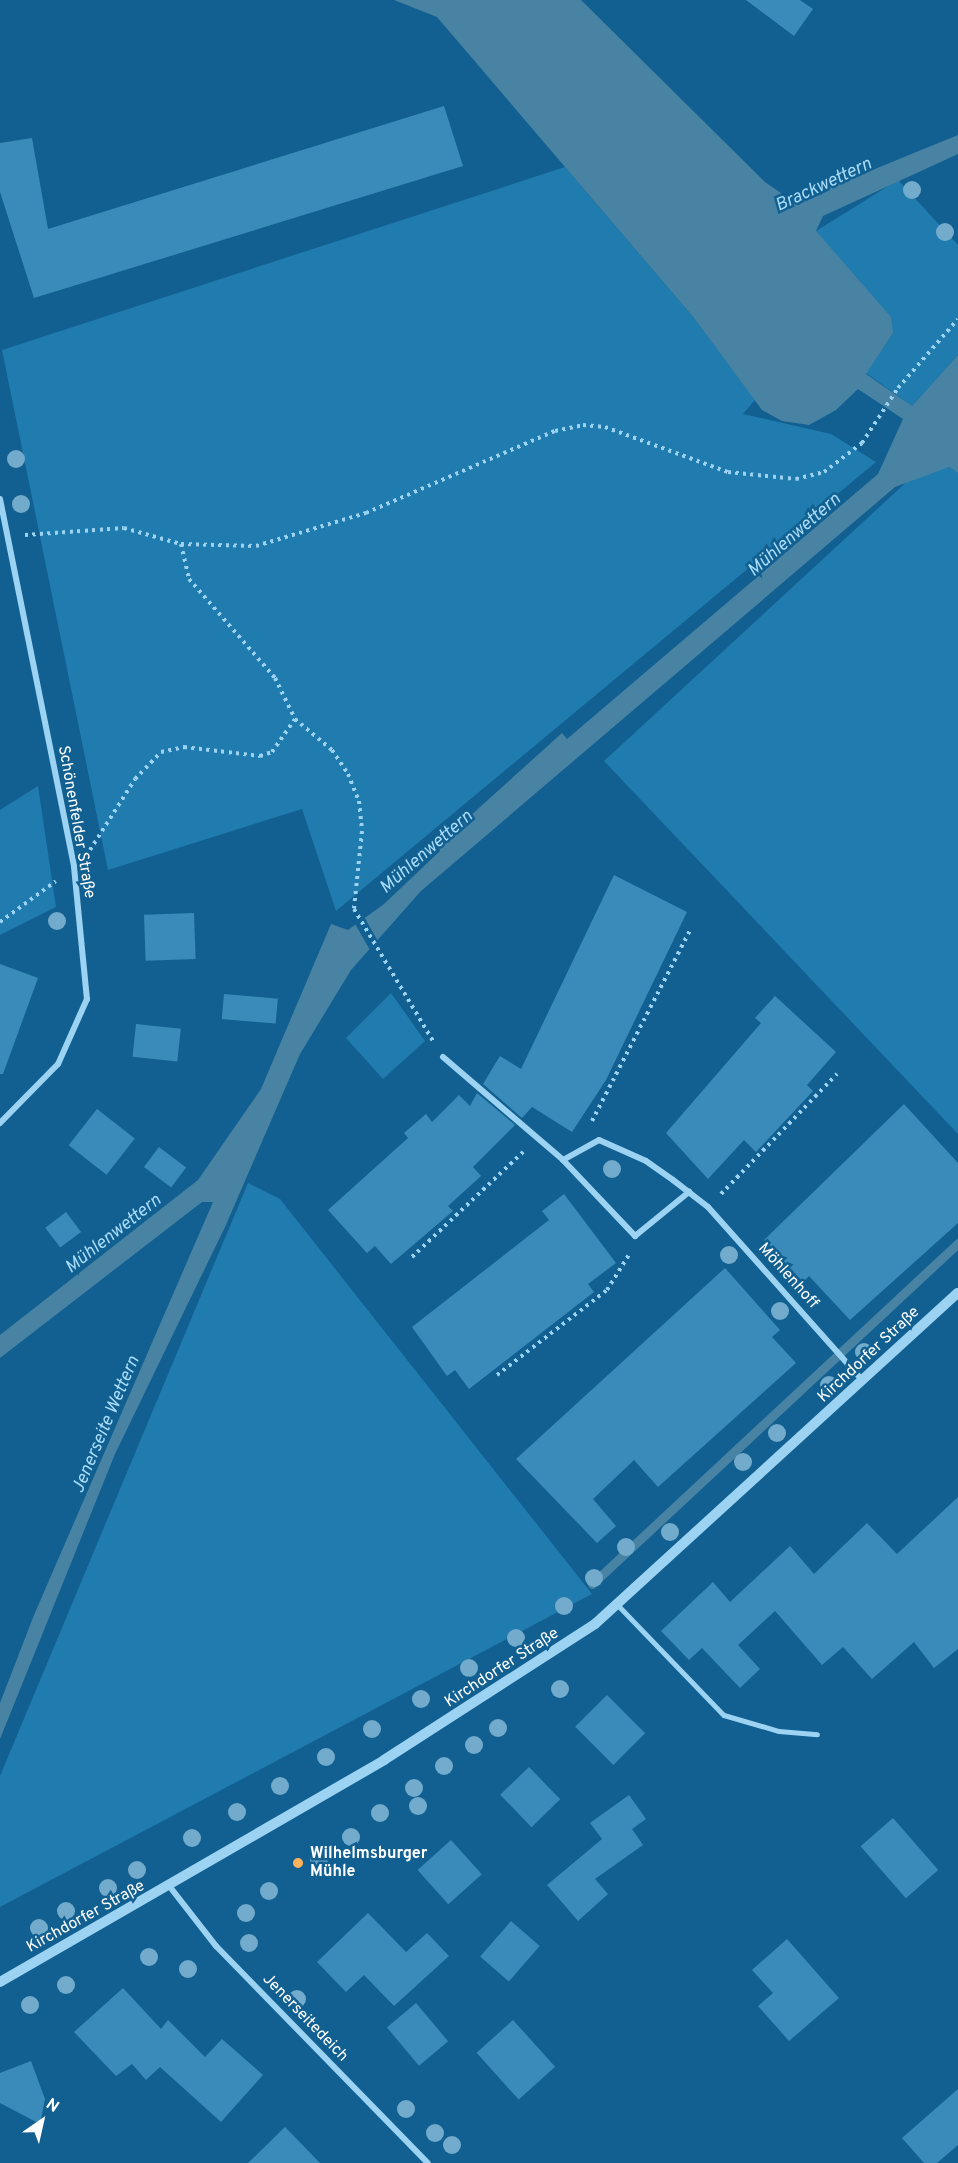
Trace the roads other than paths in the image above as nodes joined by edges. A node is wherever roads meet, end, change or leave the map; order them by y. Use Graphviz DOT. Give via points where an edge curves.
graph roads {
  1 [pos="0,499"];
  2 [pos="444,1057"];
  3 [pos="0,1123"];
  4 [pos="563,1160"];
  5 [pos="689,1192"];
  6 [pos="958,1293"];
  7 [pos="863,1381"];
  8 [pos="617,1604"];
  9 [pos="817,1734"];
  10 [pos="170,1887"];
  11 [pos="0,1982"];
  12 [pos="428,2163"];
  1 -- 3 [label="street, Schönenfelder Straße" via="74,867 87,999 58,1064"];
  2 -- 4 [label="street"];
  4 -- 5 [label="street, Möhlenhoff" via="586,1143 599,1140 618,1146"];
  4 -- 5 [label="street" via="635,1236"];
  5 -- 7 [label="street, Möhlenhoff" via="708,1207"];
  6 -- 7 [label="street, Kirchdorfer Straße"];
  7 -- 8 [label="street, Kirchdorfer Straße"];
  8 -- 9 [label="lane" via="724,1715 779,1731"];
  8 -- 10 [label="street, Kirchdorfer Straße" via="499,1690"];
  10 -- 11 [label="street, Kirchdorfer Straße"];
  10 -- 12 [label="street, Jenerseitedeich" via="216,1946"];
}
